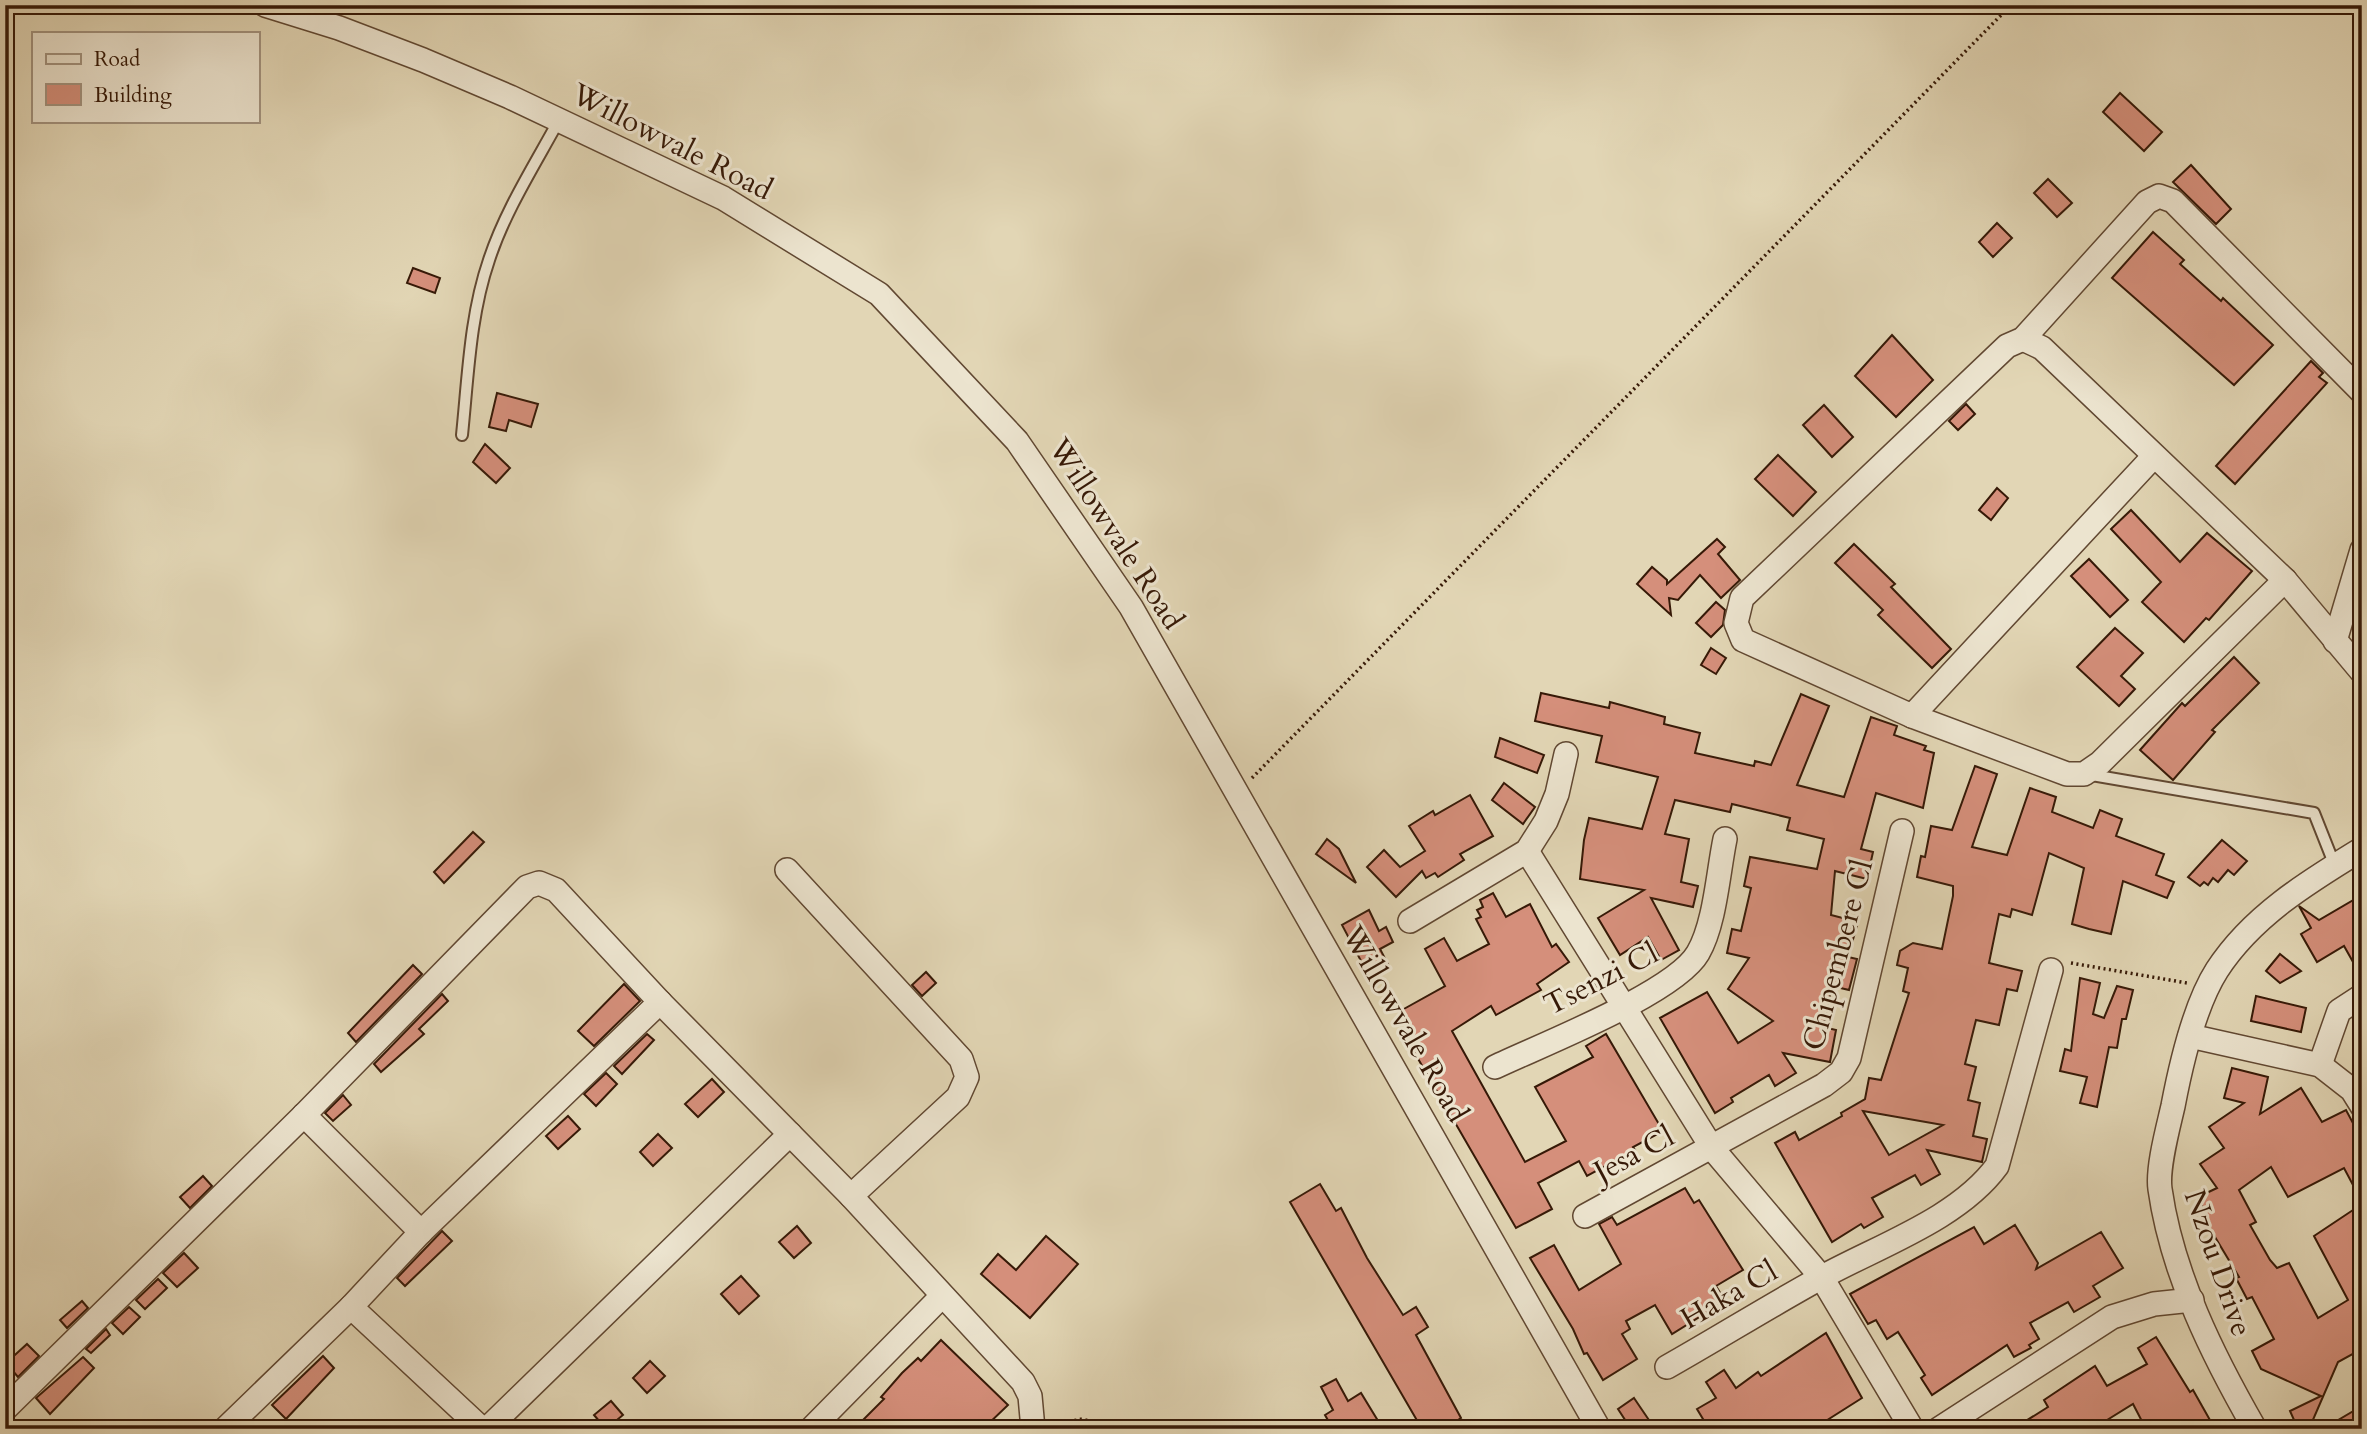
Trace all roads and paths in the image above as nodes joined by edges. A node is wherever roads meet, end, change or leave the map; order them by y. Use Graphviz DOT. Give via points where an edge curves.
graph roads {
  1 [pos="265,5"];
  2 [pos="2011,5"];
  3 [pos="559,120"];
  4 [pos="2023,339"];
  5 [pos="2362,392"];
  6 [pos="462,435"];
  7 [pos="2154,456"];
  8 [pos="2362,550"];
  9 [pos="2285,580"];
  10 [pos="2335,641"];
  11 [pos="2362,672"];
  12 [pos="1912,716"];
  13 [pos="1566,754"];
  14 [pos="2084,774"];
  15 [pos="1238,792"];
  16 [pos="1902,831"];
  17 [pos="1725,839"];
  18 [pos="2362,849"];
  19 [pos="1527,851"];
  20 [pos="2335,866"];
  21 [pos="786,870"];
  22 [pos="1410,922"];
  23 [pos="2051,970"];
  24 [pos="2210,986"];
  25 [pos="2362,996"];
  26 [pos="660,1002"];
  27 [pos="1625,1005"];
  28 [pos="2190,1036"];
  29 [pos="2320,1065"];
  30 [pos="1495,1068"];
  31 [pos="2362,1106"];
  32 [pos="304,1115"];
  33 [pos="790,1134"];
  34 [pos="1712,1148"];
  35 [pos="851,1196"];
  36 [pos="1585,1216"];
  37 [pos="421,1232"];
  38 [pos="1822,1278"];
  39 [pos="942,1296"];
  40 [pos="2192,1300"];
  41 [pos="351,1307"];
  42 [pos="1667,1367"];
  43 [pos="5,1409"];
  44 [pos="1906,1427"];
  45 [pos="1039,1428"];
  46 [pos="225,1429"];
  47 [pos="484,1429"];
  48 [pos="811,1429"];
  49 [pos="1119,1429"];
  50 [pos="1599,1429"];
  51 [pos="1938,1429"];
  52 [pos="2255,1429"];
  1 -- 3 [label="street, Willowvale Road" via="385,45"];
  2 -- 15 [label="path"];
  3 -- 6 [label="lane" via="499,231 488,262 477,310"];
  3 -- 15 [label="street, Willowvale Road" via="723,198 879,294 1017,441 1131,607"];
  4 -- 5 [label="street" via="2147,202 2160,196 2174,201"];
  4 -- 7 [label="street" via="2042,348"];
  4 -- 12 [label="street" via="2007,346 1742,598 1736,623 1743,640"];
  7 -- 9 [label="street"];
  7 -- 12 [label="street"];
  8 -- 10 [label="street"];
  9 -- 10 [label="street"];
  9 -- 14 [label="street"];
  10 -- 11 [label="street"];
  12 -- 14 [label="street" via="2067,774"];
  13 -- 19 [label="street" via="1558,794"];
  14 -- 20 [label="lane" via="2314,813"];
  15 -- 50 [label="street, Willowvale Road"];
  16 -- 34 [label="street, Chipembere Cl" via="1849,1058 1841,1072"];
  17 -- 27 [label="street, Tsenzi Cl" via="1705,940 1697,956 1684,972"];
  18 -- 20 [label="street, Nzou Drive"];
  19 -- 22 [label="street"];
  19 -- 27 [label="street"];
  20 -- 24 [label="street, Nzou Drive" via="2252,927 2216,971"];
  21 -- 35 [label="street" via="961,1059 967,1077 958,1097"];
  23 -- 24 [label="path" via="2072,962"];
  23 -- 38 [label="street, Haka Cl" via="1997,1166 1963,1202"];
  24 -- 28 [label="street, Nzou Drive"];
  25 -- 29 [label="street" via="2339,1011"];
  26 -- 32 [label="street" via="556,890 539,883 527,887"];
  26 -- 33 [label="street"];
  26 -- 37 [label="street"];
  27 -- 30 [label="street, Tsenzi Cl"];
  27 -- 34 [label="street"];
  28 -- 29 [label="street"];
  28 -- 40 [label="street, Nzou Drive" via="2159,1186"];
  29 -- 31 [label="street" via="2352,1090"];
  32 -- 37 [label="street"];
  32 -- 43 [label="street"];
  33 -- 35 [label="street"];
  33 -- 47 [label="street"];
  34 -- 36 [label="street, Jesa Cl"];
  34 -- 38 [label="street"];
  35 -- 39 [label="street"];
  37 -- 41 [label="street"];
  38 -- 42 [label="street, Haka Cl"];
  38 -- 44 [label="street"];
  39 -- 45 [label="street" via="1023,1382"];
  39 -- 48 [label="street"];
  40 -- 51 [label="street" via="2154,1304 2112,1317"];
  40 -- 52 [label="street, Nzou Drive" via="2225,1378"];
  41 -- 46 [label="street"];
  41 -- 47 [label="street"];
  45 -- 49 [label="path" via="1082,1419"];
}
